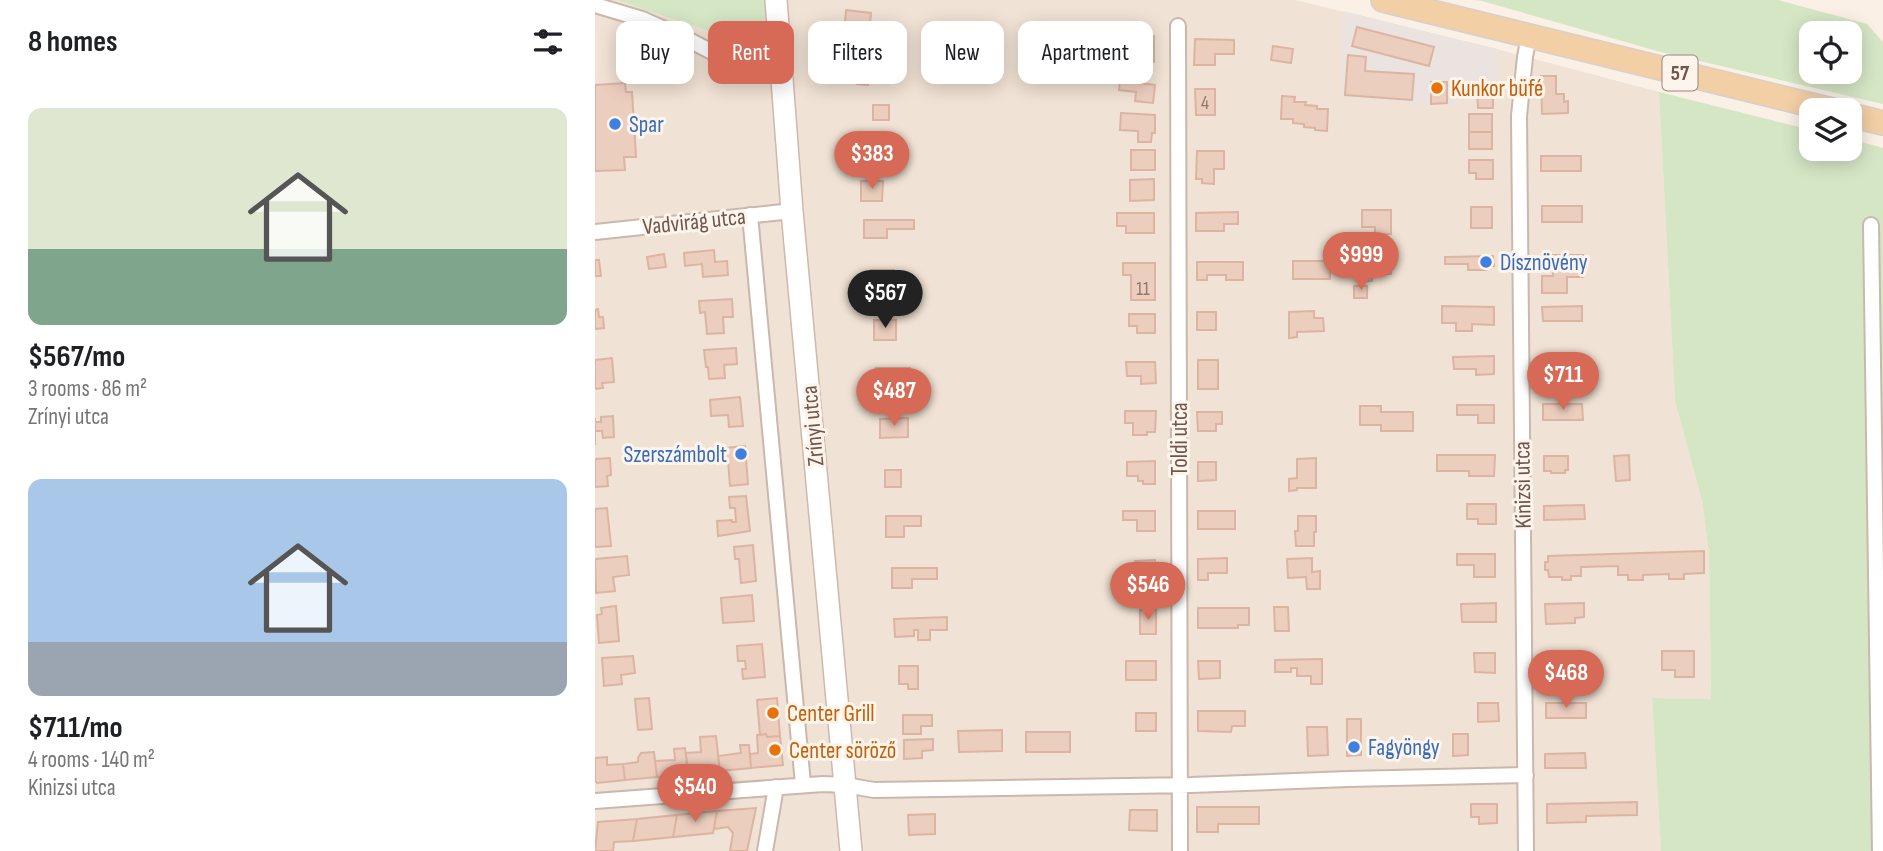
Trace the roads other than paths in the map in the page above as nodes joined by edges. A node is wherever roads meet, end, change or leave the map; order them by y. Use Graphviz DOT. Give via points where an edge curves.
graph roads {
  1 [pos="776,0"];
  2 [pos="1383,0"];
  3 [pos="595,5"];
  4 [pos="777,21"];
  5 [pos="1178,26"];
  6 [pos="1529,36"];
  7 [pos="708,50"];
  8 [pos="782,84"];
  9 [pos="1799,102"];
  10 [pos="1862,118"];
  11 [pos="1883,123"];
  12 [pos="792,211"];
  13 [pos="750,215"];
  14 [pos="1871,225"];
  15 [pos="595,232"];
  16 [pos="1526,775"];
  17 [pos="803,784"];
  18 [pos="845,785"];
  19 [pos="1180,785"];
  20 [pos="776,787"];
  21 [pos="595,801"];
  22 [pos="765,851"];
  23 [pos="851,851"];
  24 [pos="1180,851"];
  25 [pos="1526,851"];
  26 [pos="1880,851"];
  1 -- 4 [label="main road, Zrínyi utca"];
  2 -- 6 [label="main road, 57"];
  3 -- 7 [label="street" via="642,19"];
  5 -- 19 [label="street, Toldi utca"];
  6 -- 9 [label="main road, 57"];
  6 -- 16 [label="street, Kinizsi utca" via="1519,116"];
  8 -- 12 [label="main road, Zrínyi utca"];
  10 -- 11 [label="main road"];
  12 -- 13 [label="street, Vadvirág utca"];
  12 -- 18 [label="main road, Zrínyi utca"];
  13 -- 15 [label="street, Vadvirág utca"];
  13 -- 17 [label="street"];
  14 -- 26 [label="street"];
  16 -- 19 [label="street"];
  16 -- 25 [label="street, Kinizsi utca"];
  17 -- 18 [label="street"];
  17 -- 20 [label="street"];
  18 -- 19 [label="street" via="874,790"];
  18 -- 23 [label="main road, Zrínyi utca"];
  19 -- 24 [label="street, Toldi utca"];
  20 -- 21 [label="street"];
  20 -- 22 [label="street"];
}
